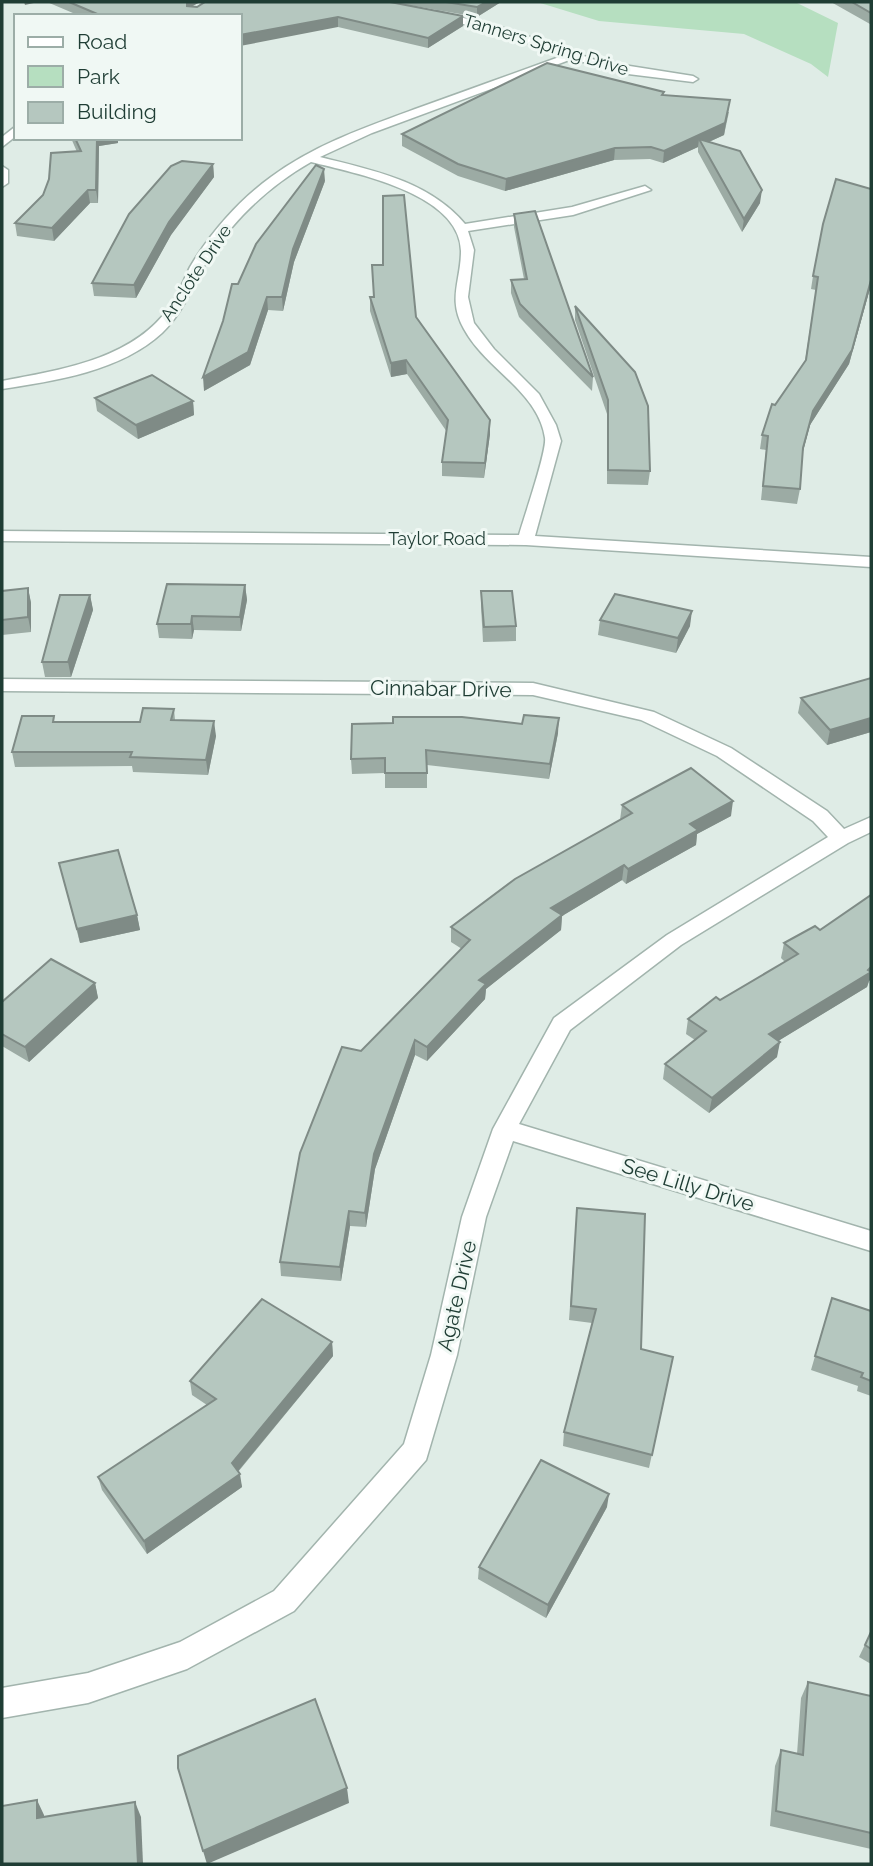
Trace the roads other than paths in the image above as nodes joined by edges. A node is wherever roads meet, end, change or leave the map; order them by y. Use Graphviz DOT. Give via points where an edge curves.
graph roads {
  1 [pos="421,12"];
  2 [pos="572,56"];
  3 [pos="693,79"];
  4 [pos="14,131"];
  5 [pos="2,144"];
  6 [pos="307,157"];
  7 [pos="2,170"];
  8 [pos="2,183"];
  9 [pos="645,190"];
  10 [pos="462,228"];
  11 [pos="2,384"];
  12 [pos="2,536"];
  13 [pos="526,540"];
  14 [pos="871,562"];
  15 [pos="2,685"];
  16 [pos="871,824"];
  17 [pos="841,838"];
  18 [pos="505,1129"];
  19 [pos="871,1241"];
  20 [pos="2,1703"];
  1 -- 2 [label="street, Tanners Spring Drive" via="474,22"];
  2 -- 3 [label="street, Tanners Spring Drive" via="628,71"];
  2 -- 6 [label="street, Anclote Drive" via="361,132"];
  4 -- 5 [label="street"];
  6 -- 10 [label="street" via="414,190 443,207"];
  6 -- 11 [label="street, Anclote Drive" via="235,217 201,260 173,313 145,339 74,370"];
  7 -- 8 [label="street"];
  9 -- 10 [label="street" via="573,211"];
  10 -- 13 [label="street" via="467,248 460,294 464,317 478,340 534,395 551,429 553,441"];
  12 -- 13 [label="street, Taylor Road"];
  13 -- 14 [label="street, Taylor Road"];
  15 -- 17 [label="street, Cinnabar Drive" via="533,690 647,716 724,752 820,816"];
  16 -- 17 [label="street, Agate Drive"];
  17 -- 18 [label="street, Agate Drive" via="674,940 562,1024"];
  18 -- 19 [label="street, See Lilly Drive"];
  18 -- 20 [label="street, Agate Drive" via="474,1217 444,1355 416,1451 284,1601 187,1654 88,1688"];
}
